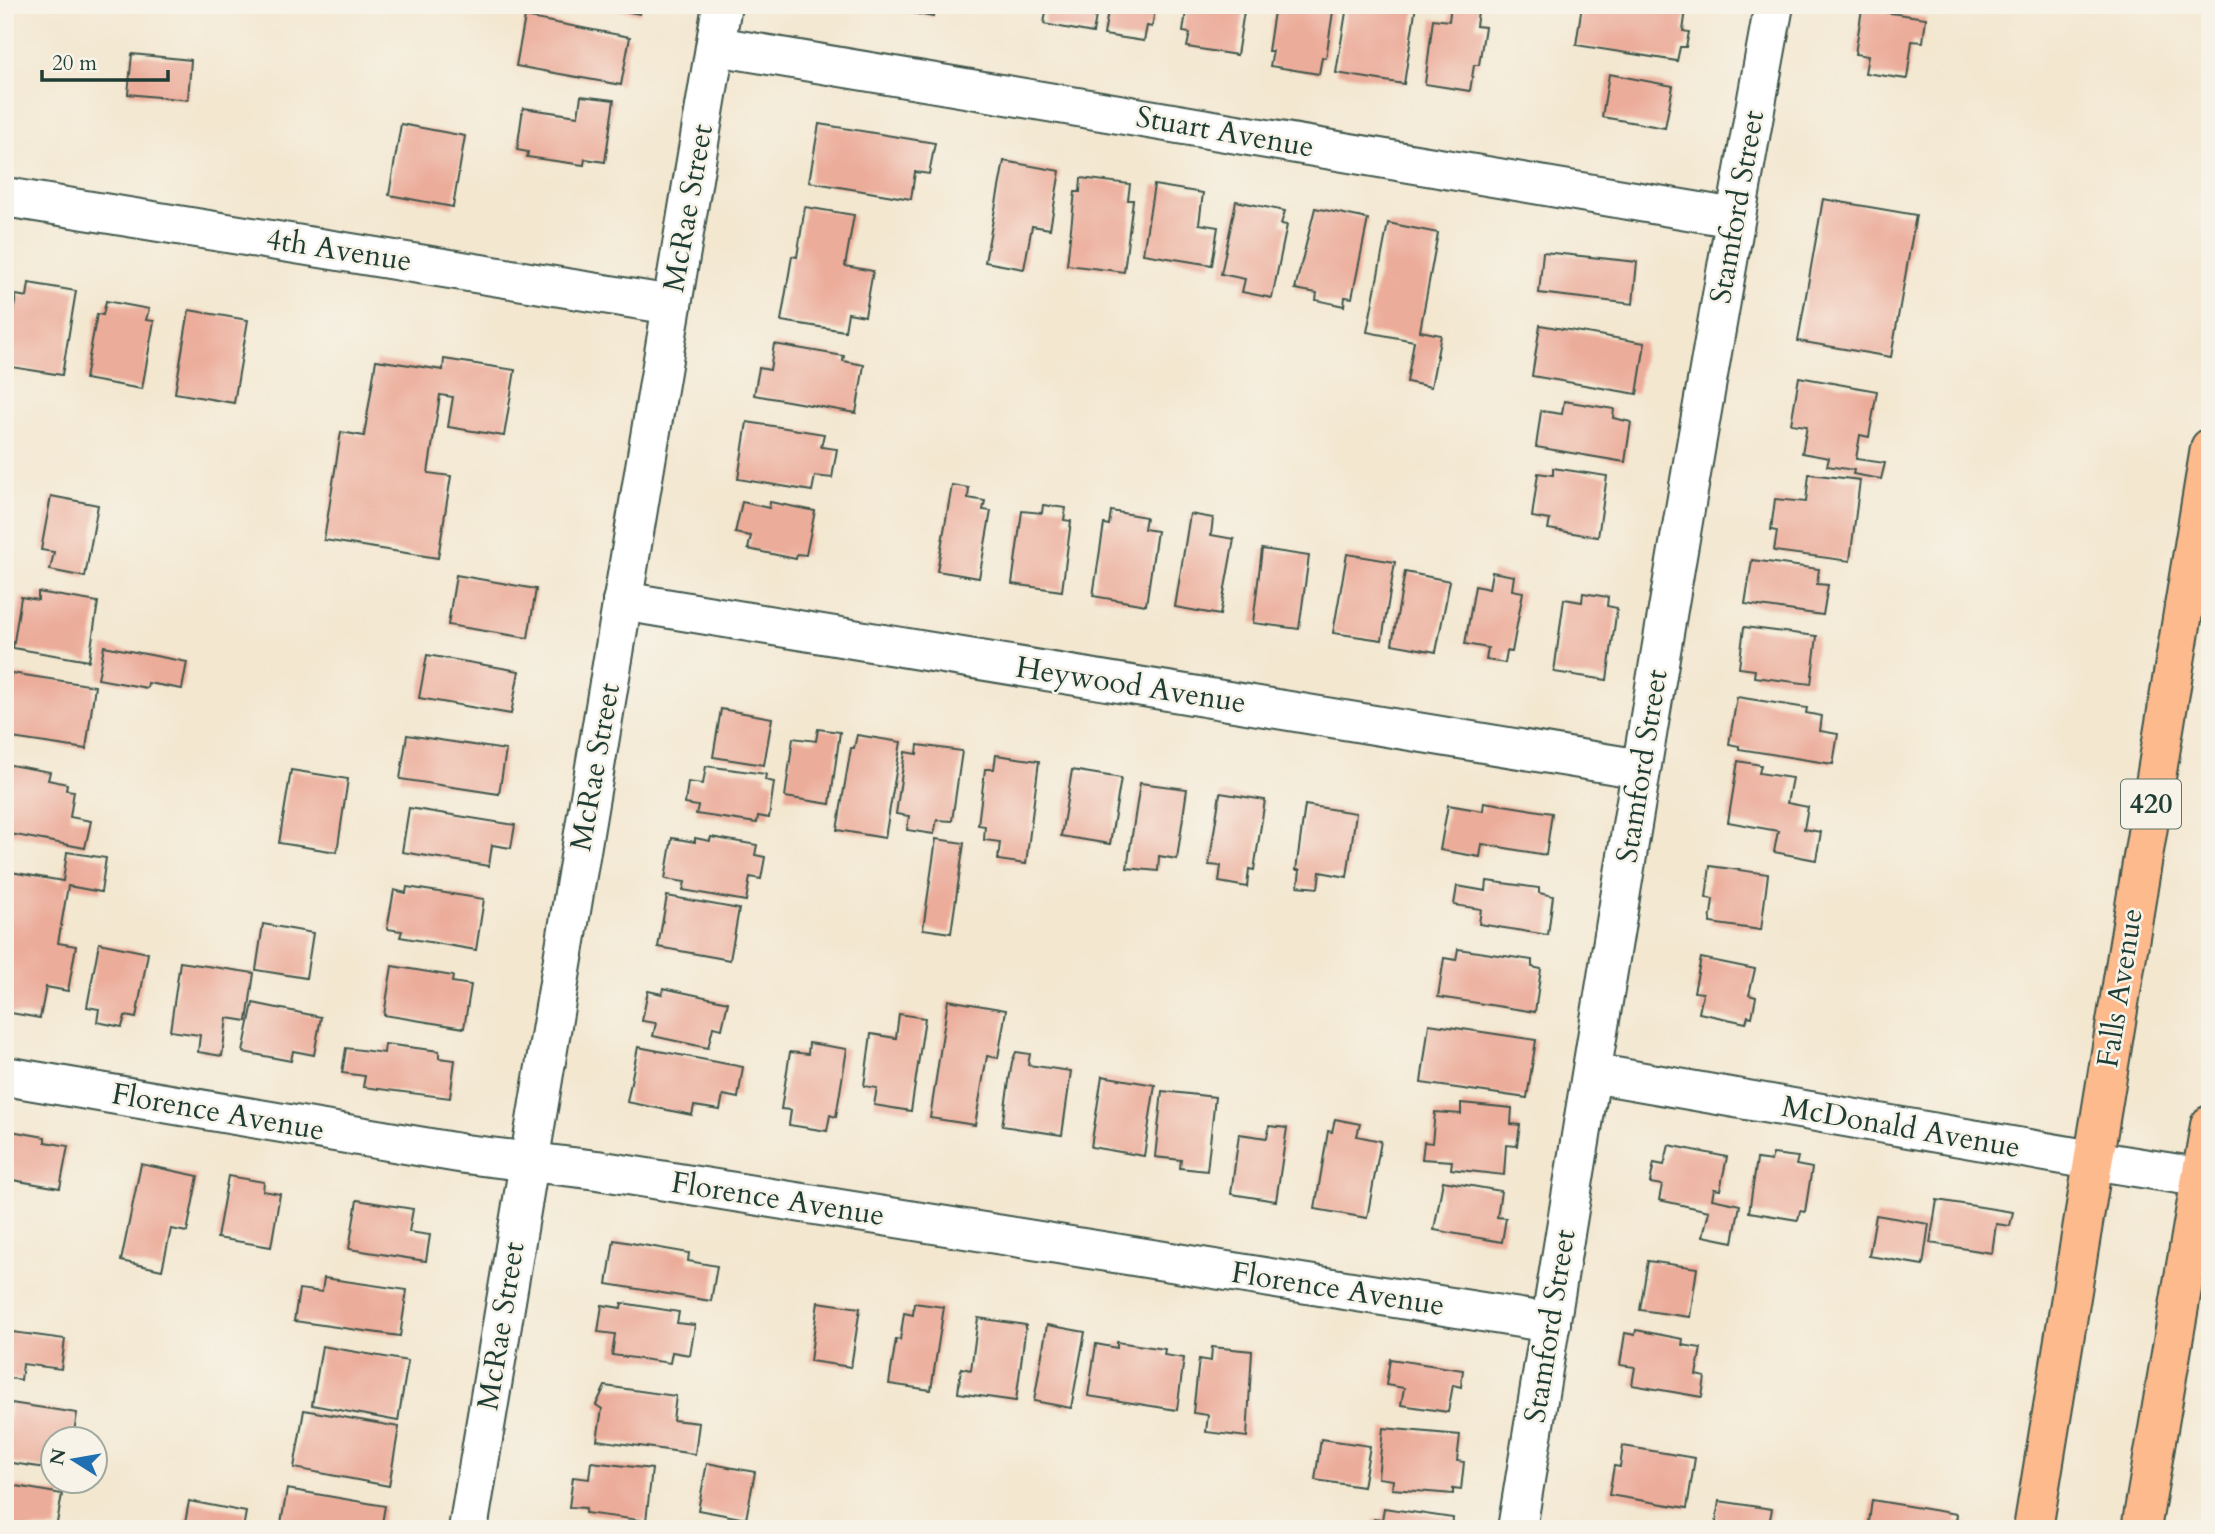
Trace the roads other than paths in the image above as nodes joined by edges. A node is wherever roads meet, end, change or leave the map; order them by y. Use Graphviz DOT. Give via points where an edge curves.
graph roads {
  1 [pos="722,5"];
  2 [pos="1774,5"];
  3 [pos="716,46"];
  4 [pos="5,197"];
  5 [pos="1735,218"];
  6 [pos="672,305"];
  7 [pos="2210,448"];
  8 [pos="622,601"];
  9 [pos="1641,769"];
  10 [pos="1592,1073"];
  11 [pos="5,1076"];
  12 [pos="2210,1125"];
  13 [pos="2092,1160"];
  14 [pos="528,1162"];
  15 [pos="2205,1178"];
  16 [pos="1551,1324"];
  17 [pos="468,1529"];
  18 [pos="1517,1529"];
  19 [pos="2034,1529"];
  20 [pos="2141,1529"];
  1 -- 3 [label="street, McRae Street"];
  2 -- 5 [label="street, Stamford Street"];
  3 -- 5 [label="street, Stuart Avenue"];
  3 -- 6 [label="street, McRae Street"];
  4 -- 6 [label="street, 4th Avenue"];
  5 -- 9 [label="street, Stamford Street"];
  6 -- 8 [label="street, McRae Street"];
  7 -- 13 [label="highway, Falls Avenue / 420"];
  8 -- 9 [label="street, Heywood Avenue"];
  8 -- 14 [label="street, McRae Street"];
  9 -- 10 [label="street, Stamford Street"];
  10 -- 13 [label="street, McDonald Avenue"];
  10 -- 16 [label="street, Stamford Street"];
  11 -- 14 [label="street, Florence Avenue"];
  12 -- 15 [label="highway"];
  13 -- 15 [label="street, McDonald Avenue"];
  13 -- 19 [label="highway, Falls Avenue / 420"];
  14 -- 16 [label="street, Florence Avenue"];
  14 -- 17 [label="street, McRae Street"];
  15 -- 20 [label="highway"];
  16 -- 18 [label="street, Stamford Street"];
}
